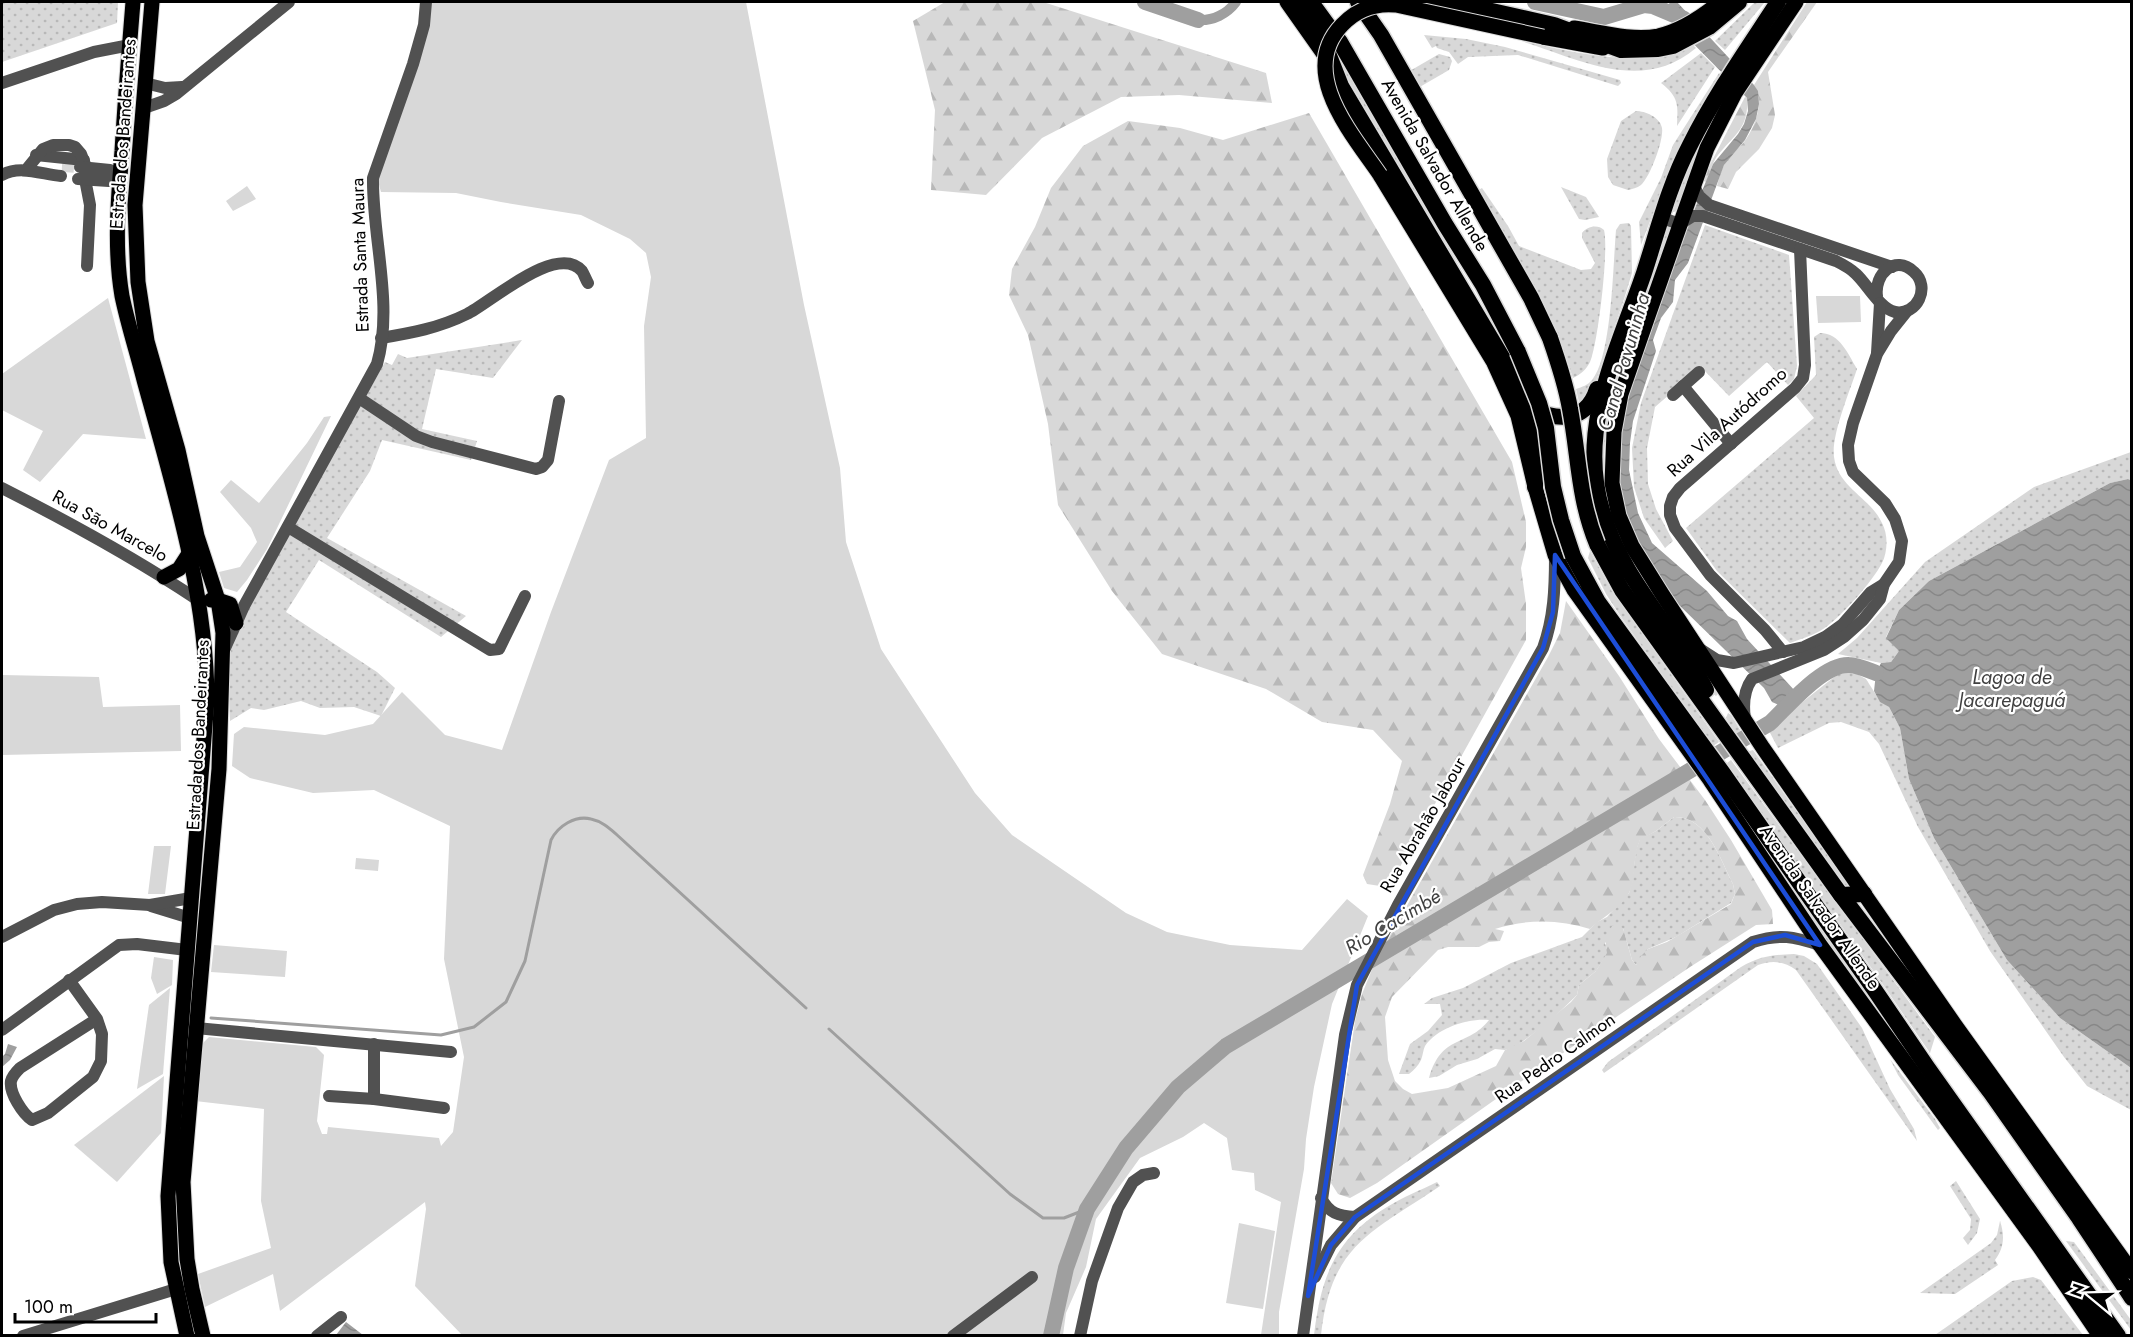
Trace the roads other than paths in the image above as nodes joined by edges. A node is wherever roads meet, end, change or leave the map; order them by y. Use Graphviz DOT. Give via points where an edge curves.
graph roads {
  1 [pos="133,2"];
  2 [pos="152,2"];
  3 [pos="289,2"];
  4 [pos="426,2"];
  5 [pos="1287,2"];
  6 [pos="1304,2"];
  7 [pos="1311,2"];
  8 [pos="1358,2"];
  9 [pos="1434,2"];
  10 [pos="1454,2"];
  11 [pos="1720,2"];
  12 [pos="1739,2"];
  13 [pos="1778,2"];
  14 [pos="1796,2"];
  15 [pos="1705,14"];
  16 [pos="150,20"];
  17 [pos="1548,31"];
  18 [pos="1679,35"];
  19 [pos="129,45"];
  20 [pos="1748,60"];
  21 [pos="1331,64"];
  22 [pos="145,80"];
  23 [pos="2,83"];
  24 [pos="182,87"];
  25 [pos="1730,89"];
  26 [pos="144,108"];
  27 [pos="140,146"];
  28 [pos="30,170"];
  29 [pos="82,170"];
  30 [pos="62,171"];
  31 [pos="2,175"];
  32 [pos="120,175"];
  33 [pos="1696,190"];
  34 [pos="135,205"];
  35 [pos="1719,215"];
  36 [pos="1662,218"];
  37 [pos="1685,221"];
  38 [pos="1800,249"];
  39 [pos="87,266"];
  40 [pos="1892,267"];
  41 [pos="588,284"];
  42 [pos="1878,300"];
  43 [pos="1907,311"];
  44 [pos="381,338"];
  45 [pos="1510,354"];
  46 [pos="1877,354"];
  47 [pos="1614,357"];
  48 [pos="1699,372"];
  49 [pos="1683,386"];
  50 [pos="1673,395"];
  51 [pos="359,398"];
  52 [pos="559,401"];
  53 [pos="1731,444"];
  54 [pos="1535,487"];
  55 [pos="2,488"];
  56 [pos="288,527"];
  57 [pos="188,555"];
  58 [pos="1555,555"];
  59 [pos="164,577"];
  60 [pos="1884,584"];
  61 [pos="252,591"];
  62 [pos="525,596"];
  63 [pos="198,600"];
  64 [pos="218,600"];
  65 [pos="236,623"];
  66 [pos="1697,646"];
  67 [pos="224,652"];
  68 [pos="1783,652"];
  69 [pos="1746,721"];
  70 [pos="1730,738"];
  71 [pos="1700,754"];
  72 [pos="1716,776"];
  73 [pos="1864,894"];
  74 [pos="1841,895"];
  75 [pos="191,898"];
  76 [pos="150,905"];
  77 [pos="190,918"];
  78 [pos="2,937"];
  79 [pos="1820,945"];
  80 [pos="187,950"];
  81 [pos="69,980"];
  82 [pos="97,1019"];
  83 [pos="196,1028"];
  84 [pos="2,1030"];
  85 [pos="374,1044"];
  86 [pos="451,1052"];
  87 [pos="329,1096"];
  88 [pos="374,1099"];
  89 [pos="444,1108"];
  90 [pos="1154,1173"];
  91 [pos="1321,1198"];
  92 [pos="1355,1217"];
  93 [pos="2132,1272"];
  94 [pos="1032,1276"];
  95 [pos="176,1289"];
  96 [pos="1308,1296"];
  97 [pos="2132,1298"];
  98 [pos="341,1317"];
  99 [pos="42,1332"];
  100 [pos="954,1334"];
  101 [pos="23,1335"];
  102 [pos="187,1335"];
  103 [pos="203,1335"];
  104 [pos="317,1335"];
  105 [pos="1080,1335"];
  106 [pos="1303,1335"];
  107 [pos="2100,1335"];
  108 [pos="2118,1335"];
  1 -- 19 [label="main road, Estrada dos Bandeirantes"];
  2 -- 16 [label="main road, Estrada dos Bandeirantes"];
  3 -- 24 [label="street"];
  4 -- 44 [label="street, Estrada Santa Maura" via="413,64 373,178 382,280"];
  5 -- 21 [label="main road"];
  6 -- 21 [label="highway"];
  7 -- 45 [label="highway, Avenida Salvador Allende" via="1340,42 1483,285"];
  8 -- 70 [label="highway, Avenida Salvador Allende, bridge" via="1381,35 1550,338 1570,410 1584,506 1597,544 1622,590"];
  9 -- 10 [label="highway"];
  10 -- 17 [label="highway"];
  11 -- 15 [label="main road"];
  12 -- 15 [label="highway"];
  13 -- 20 [label="highway"];
  14 -- 20 [label="main road"];
  15 -- 18 [label="highway"];
  16 -- 19 [label="main road"];
  16 -- 22 [label="main road, Estrada dos Bandeirantes"];
  17 -- 18 [label="main road" via="1643,37"];
  17 -- 18 [label="highway" via="1621,50 1658,49"];
  17 -- 54 [label="main road, Avenida Salvador Allende, bridge" via="1396,5 1371,6 1344,22 1328,46 1325,64 1328,93 1493,361 1518,416"];
  19 -- 22 [label="main road" via="135,50"];
  19 -- 23 [label="street" via="93,52"];
  19 -- 32 [label="main road, Estrada dos Bandeirantes"];
  20 -- 25 [label="highway"];
  21 -- 45 [label="highway" via="1341,86"];
  22 -- 24 [label="street" via="165,88"];
  22 -- 26 [label="main road, Estrada dos Bandeirantes"];
  24 -- 26 [label="street" via="169,99"];
  25 -- 33 [label="main road"];
  25 -- 36 [label="highway" via="1690,145"];
  26 -- 27 [label="main road, Estrada dos Bandeirantes"];
  27 -- 32 [label="main road"];
  27 -- 34 [label="main road, Estrada dos Bandeirantes"];
  28 -- 29 [label="street" via="43,148 69,145 75,147"];
  28 -- 30 [label="street"];
  28 -- 31 [label="street"];
  29 -- 32 [label="street" via="109,181"];
  29 -- 39 [label="street" via="90,205"];
  32 -- 34 [label="main road"];
  32 -- 57 [label="main road, Estrada dos Bandeirantes" via="118,258 122,295"];
  33 -- 35 [label="street"];
  33 -- 37 [label="main road"];
  34 -- 64 [label="main road, Estrada dos Bandeirantes" via="138,282 147,341 197,536"];
  35 -- 37 [label="street"];
  35 -- 38 [label="street"];
  35 -- 40 [label="street"];
  36 -- 37 [label="street"];
  36 -- 47 [label="highway"];
  37 -- 66 [label="main road" via="1621,394 1611,454 1619,516 1632,546"];
  38 -- 42 [label="street" via="1850,268"];
  38 -- 53 [label="street, Rua Vila Autódromo" via="1803,378"];
  40 -- 42 [label="street" via="1878,279"];
  40 -- 43 [label="street" via="1912,269 1921,281 1921,296"];
  41 -- 44 [label="street" via="575,266 556,264 521,279 468,314 440,326"];
  42 -- 43 [label="street" via="1891,311"];
  42 -- 46 [label="street"];
  43 -- 46 [label="street"];
  44 -- 51 [label="street, Estrada Santa Maura" via="377,364"];
  45 -- 47 [label="highway" via="1536,411 1556,417 1580,414 1589,406"];
  45 -- 54 [label="highway" via="1536,454"];
  45 -- 71 [label="highway, Avenida Salvador Allende, bridge" via="1539,403 1553,487 1573,556 1598,602"];
  46 -- 60 [label="street" via="1849,438 1848,454 1856,476 1885,503 1895,519 1901,555"];
  47 -- 70 [label="highway" via="1594,437 1594,471 1601,510 1613,543 1638,588 1692,662"];
  48 -- 49 [label="street"];
  49 -- 50 [label="street"];
  49 -- 53 [label="street"];
  51 -- 52 [label="street" via="416,436 536,469 548,460"];
  51 -- 56 [label="street, Estrada Santa Maura"];
  53 -- 68 [label="street, Rua Vila Autódromo" via="1676,492 1670,515 1710,575"];
  54 -- 58 [label="main road, Avenida Salvador Allende"];
  55 -- 59 [label="street, Rua São Marcelo"];
  56 -- 61 [label="street, Estrada Santa Maura"];
  56 -- 62 [label="street" via="490,650 499,649"];
  57 -- 59 [label="main road" via="178,569"];
  57 -- 63 [label="main road, Estrada dos Bandeirantes"];
  58 -- 71 [label="main road, Avenida Salvador Allende" via="1574,590"];
  58 -- 91 [label="street, Rua Abrahão Jabour" via="1553,612 1543,648 1357,985 1345,1035"];
  59 -- 63 [label="street, Rua São Marcelo"];
  60 -- 68 [label="street" via="1871,591 1834,631"];
  60 -- 69 [label="street" via="1880,599 1844,637 1824,650 1751,680 1744,701"];
  61 -- 64 [label="street"];
  61 -- 65 [label="street, Estrada Santa Maura"];
  63 -- 64 [label="main road"];
  63 -- 75 [label="main road, Estrada dos Bandeirantes" via="207,700"];
  64 -- 65 [label="main road" via="230,604"];
  64 -- 67 [label="main road, Estrada dos Bandeirantes"];
  65 -- 67 [label="street, Estrada Santa Maura"];
  66 -- 68 [label="street" via="1717,660 1734,663"];
  66 -- 69 [label="main road"];
  67 -- 83 [label="main road, Estrada dos Bandeirantes" via="219,769"];
  69 -- 73 [label="main road"];
  70 -- 74 [label="highway, Avenida Salvador Allende"];
  71 -- 72 [label="highway, Avenida Salvador Allende"];
  72 -- 79 [label="main road, Avenida Salvador Allende"];
  72 -- 108 [label="highway, Avenida Salvador Allende" via="1874,988"];
  73 -- 74 [label="highway"];
  73 -- 93 [label="main road"];
  74 -- 97 [label="highway, Avenida Salvador Allende" via="1991,1093"];
  75 -- 76 [label="street"];
  75 -- 77 [label="main road, Estrada dos Bandeirantes"];
  76 -- 77 [label="street"];
  76 -- 78 [label="street" via="77,904 54,910"];
  77 -- 80 [label="main road, Estrada dos Bandeirantes"];
  79 -- 92 [label="street, Rua Pedro Calmon" via="1785,935 1753,942"];
  79 -- 107 [label="main road, Avenida Salvador Allende"];
  80 -- 81 [label="street" via="119,945"];
  80 -- 95 [label="main road, Estrada dos Bandeirantes" via="168,1196"];
  81 -- 82 [label="street"];
  81 -- 84 [label="street"];
  82 -- 82 [label="street" via="102,1034 101,1061 93,1077 38,1119 28,1118 13,1092 12,1077"];
  83 -- 85 [label="street"];
  83 -- 103 [label="main road, Estrada dos Bandeirantes" via="183,1215 192,1289"];
  85 -- 86 [label="street"];
  85 -- 88 [label="street"];
  87 -- 88 [label="street"];
  88 -- 89 [label="street"];
  90 -- 105 [label="street" via="1133,1182 1118,1208 1092,1281"];
  91 -- 92 [label="street" via="1331,1212"];
  91 -- 96 [label="street, Rua Abrahão Jabour"];
  92 -- 96 [label="street, Rua Abrahão Jabour" via="1331,1245"];
  94 -- 100 [label="street"];
  95 -- 99 [label="street"];
  95 -- 102 [label="main road, Estrada dos Bandeirantes"];
  96 -- 106 [label="street, Rua Abrahão Jabour"];
  98 -- 104 [label="street"];
  99 -- 101 [label="street"];
}
